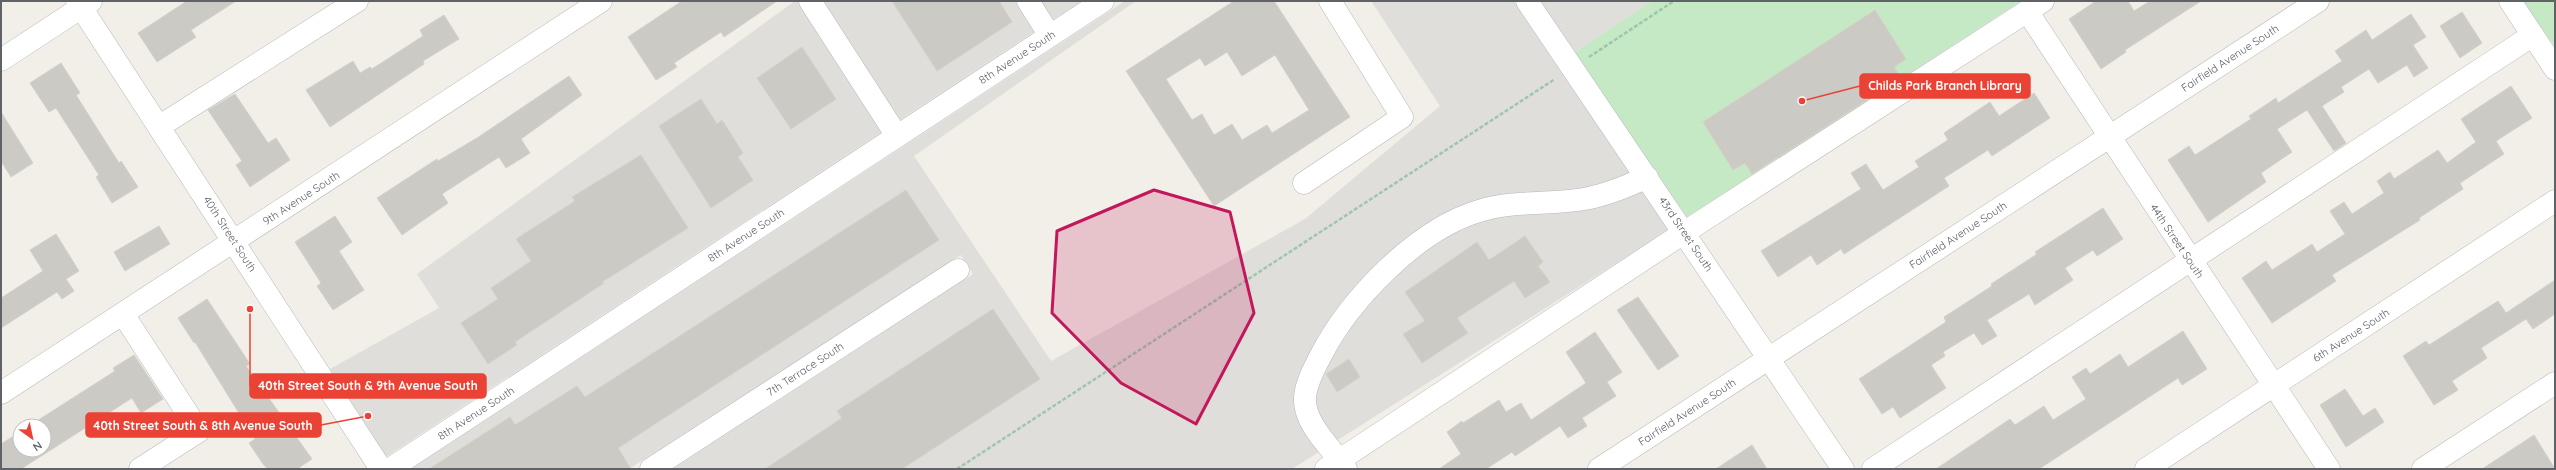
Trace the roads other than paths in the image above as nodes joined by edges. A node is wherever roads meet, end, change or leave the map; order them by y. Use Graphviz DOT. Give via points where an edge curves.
graph roads {
  1 [pos="357,1"];
  2 [pos="601,1"];
  3 [pos="810,1"];
  4 [pos="1028,1"];
  5 [pos="1103,1"];
  6 [pos="1330,1"];
  7 [pos="1527,1"];
  8 [pos="2318,1"];
  9 [pos="2510,1"];
  10 [pos="83,3"];
  11 [pos="2035,6"];
  12 [pos="576,8"];
  13 [pos="2533,35"];
  14 [pos="1050,36"];
  15 [pos="1,60"];
  16 [pos="2555,69"];
  17 [pos="160,126"];
  18 [pos="897,136"];
  19 [pos="2108,137"];
  20 [pos="1647,177"];
  21 [pos="1304,183"];
  22 [pos="2555,201"];
  23 [pos="1685,232"];
  24 [pos="235,241"];
  25 [pos="2190,260"];
  26 [pos="958,270"];
  27 [pos="123,314"];
  28 [pos="1769,358"];
  29 [pos="2555,383"];
  30 [pos="2273,386"];
  31 [pos="1,393"];
  32 [pos="1337,466"];
  33 [pos="140,469"];
  34 [pos="381,469"];
  35 [pos="390,469"];
  36 [pos="651,469"];
  37 [pos="1599,469"];
  38 [pos="1844,469"];
  39 [pos="1873,469"];
  40 [pos="2146,469"];
  41 [pos="2329,469"];
  42 [pos="2423,469"];
  1 -- 17 [label="street"];
  2 -- 12 [label="street, 9th Avenue South"];
  3 -- 18 [label="street"];
  4 -- 14 [label="street"];
  5 -- 14 [label="street, 8th Avenue South"];
  6 -- 21 [label="street" via="1402,117"];
  7 -- 20 [label="street, 43rd Street South"];
  8 -- 19 [label="street, Fairfield Avenue South"];
  9 -- 13 [label="street"];
  10 -- 15 [label="street"];
  10 -- 17 [label="street, 40th Street South"];
  11 -- 19 [label="street, 44th Street South"];
  11 -- 23 [label="street"];
  12 -- 24 [label="street, 9th Avenue South"];
  13 -- 16 [label="street"];
  13 -- 25 [label="street"];
  14 -- 18 [label="street, 8th Avenue South"];
  17 -- 24 [label="street, 40th Street South"];
  18 -- 35 [label="street, 8th Avenue South"];
  19 -- 25 [label="street, 44th Street South"];
  19 -- 28 [label="street, Fairfield Avenue South"];
  20 -- 23 [label="street, 43rd Street South"];
  20 -- 32 [label="street" via="1615,192 1583,199 1527,203 1479,211 1436,232 1400,258 1366,289 1325,347 1311,375 1305,397 1309,417"];
  22 -- 30 [label="street, 6th Avenue South"];
  23 -- 28 [label="street, 43rd Street South"];
  23 -- 32 [label="street"];
  24 -- 27 [label="street, 9th Avenue South"];
  24 -- 34 [label="street, 40th Street South"];
  25 -- 30 [label="street, 44th Street South"];
  25 -- 39 [label="street"];
  26 -- 36 [label="street, 7th Terrace South"];
  27 -- 31 [label="street, 9th Avenue South"];
  27 -- 33 [label="street" via="199,431"];
  28 -- 37 [label="street, Fairfield Avenue South"];
  28 -- 38 [label="street, 43rd Street South"];
  29 -- 42 [label="street"];
  30 -- 40 [label="street, 6th Avenue South"];
  30 -- 41 [label="street, 44th Street South"];
}
